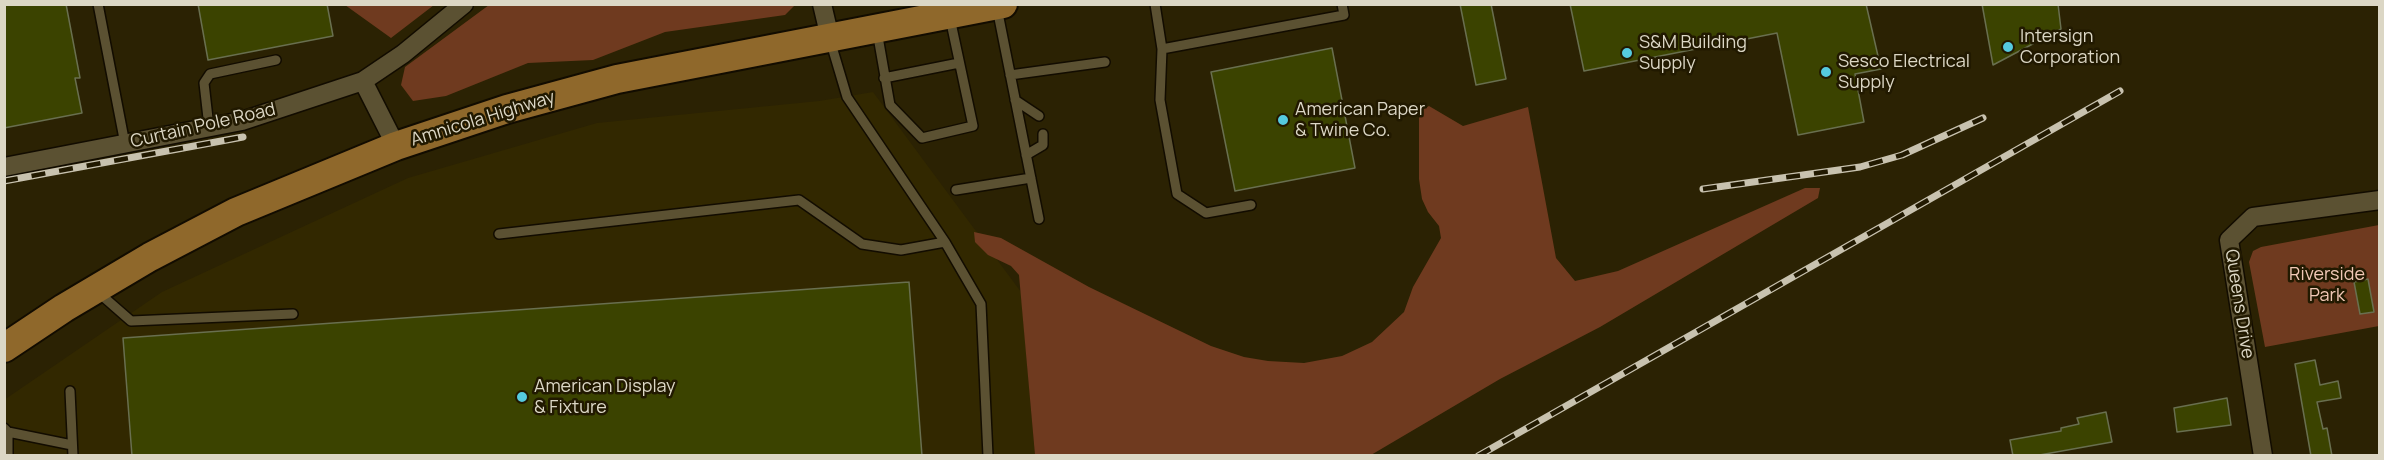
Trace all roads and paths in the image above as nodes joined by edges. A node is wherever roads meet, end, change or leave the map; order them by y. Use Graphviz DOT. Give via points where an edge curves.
graph roads {
  1 [pos="98,4"];
  2 [pos="464,4"];
  3 [pos="822,4"];
  4 [pos="1155,4"];
  5 [pos="1342,4"];
  6 [pos="1000,5"];
  7 [pos="949,15"];
  8 [pos="876,29"];
  9 [pos="830,38"];
  10 [pos="1162,49"];
  11 [pos="276,60"];
  12 [pos="1105,62"];
  13 [pos="959,63"];
  14 [pos="1010,75"];
  15 [pos="884,78"];
  16 [pos="363,81"];
  17 [pos="1015,100"];
  18 [pos="1039,116"];
  19 [pos="209,127"];
  20 [pos="1043,134"];
  21 [pos="125,144"];
  22 [pos="396,146"];
  23 [pos="1026,155"];
  24 [pos="4,167"];
  25 [pos="1030,178"];
  26 [pos="957,190"];
  27 [pos="2379,200"];
  28 [pos="1251,205"];
  29 [pos="1039,219"];
  30 [pos="499,234"];
  31 [pos="945,242"];
  32 [pos="95,290"];
  33 [pos="293,314"];
  34 [pos="4,348"];
  35 [pos="70,391"];
  36 [pos="6,430"];
  37 [pos="72,445"];
  38 [pos="8,456"];
  39 [pos="73,456"];
  40 [pos="988,456"];
  41 [pos="2263,456"];
  1 -- 21 [label="lane"];
  2 -- 16 [label="street, Curtain Pole Road" via="404,54"];
  3 -- 9 [label="street"];
  4 -- 10 [label="lane"];
  5 -- 10 [label="lane" via="1344,15"];
  6 -- 7 [label="main road, Amnicola Highway"];
  6 -- 14 [label="lane"];
  7 -- 8 [label="main road, Amnicola Highway"];
  7 -- 13 [label="lane"];
  8 -- 9 [label="main road, Amnicola Highway"];
  8 -- 15 [label="lane"];
  9 -- 22 [label="main road, Amnicola Highway" via="617,79"];
  9 -- 31 [label="lane" via="847,97"];
  10 -- 28 [label="lane" via="1160,100 1177,194 1206,213"];
  11 -- 19 [label="lane" via="210,74 204,83"];
  12 -- 14 [label="lane"];
  13 -- 15 [label="lane"];
  13 -- 15 [label="lane" via="973,126 922,138 890,105"];
  14 -- 17 [label="lane"];
  16 -- 19 [label="street, Curtain Pole Road" via="242,121"];
  16 -- 22 [label="street"];
  17 -- 18 [label="lane"];
  17 -- 23 [label="lane"];
  19 -- 21 [label="street, Curtain Pole Road"];
  20 -- 23 [label="lane" via="1043,145"];
  21 -- 24 [label="street, Curtain Pole Road"];
  22 -- 32 [label="main road, Amnicola Highway" via="236,212 150,256"];
  23 -- 25 [label="lane"];
  25 -- 26 [label="lane"];
  25 -- 29 [label="lane"];
  27 -- 41 [label="street, Queens Drive" via="2253,217 2229,240"];
  30 -- 31 [label="lane" via="799,200 862,244 901,250"];
  31 -- 40 [label="lane" via="981,304"];
  32 -- 33 [label="lane" via="130,321"];
  32 -- 34 [label="main road, Amnicola Highway"];
  35 -- 37 [label="lane"];
  36 -- 37 [label="lane"];
  36 -- 38 [label="lane"];
  37 -- 39 [label="lane"];
}
